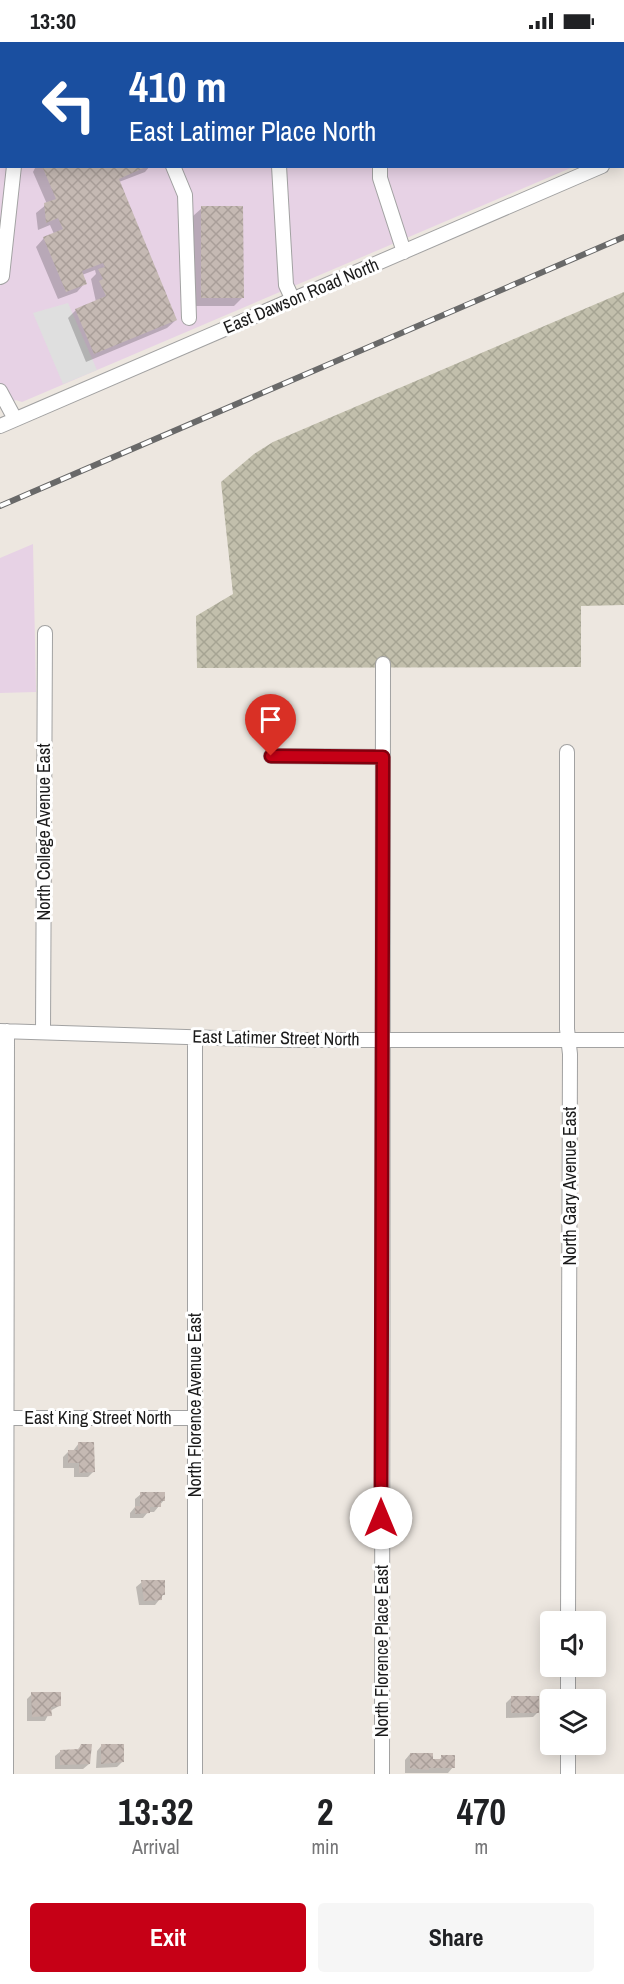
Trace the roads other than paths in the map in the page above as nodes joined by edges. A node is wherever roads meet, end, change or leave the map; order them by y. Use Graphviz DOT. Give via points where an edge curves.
graph roads {
  1 [pos="14,168"];
  2 [pos="174,168"];
  3 [pos="279,168"];
  4 [pos="380,168"];
  5 [pos="597,168"];
  6 [pos="404,252"];
  7 [pos="0,278"];
  8 [pos="293,300"];
  9 [pos="189,318"];
  10 [pos="0,391"];
  11 [pos="15,419"];
  12 [pos="0,426"];
  13 [pos="45,633"];
  14 [pos="382,664"];
  15 [pos="567,752"];
  16 [pos="271,756"];
  17 [pos="383,757"];
  18 [pos="3,1031"];
  19 [pos="43,1032"];
  20 [pos="195,1037"];
  21 [pos="382,1039"];
  22 [pos="569,1040"];
  23 [pos="624,1040"];
  24 [pos="3,1418"];
  25 [pos="196,1418"];
  26 [pos="568,1611"];
  27 [pos="568,1755"];
  28 [pos="6,1774"];
  29 [pos="195,1774"];
  30 [pos="382,1774"];
  31 [pos="568,1774"];
  1 -- 7 [label="street"];
  2 -- 9 [label="street" via="185,195"];
  3 -- 8 [label="street" via="286,285"];
  4 -- 6 [label="street"];
  5 -- 6 [label="street, East Dawson Road North"];
  6 -- 8 [label="street, East Dawson Road North"];
  8 -- 11 [label="street, East Dawson Road North"];
  10 -- 11 [label="street"];
  11 -- 12 [label="street, East Dawson Road North"];
  13 -- 19 [label="street, North College Avenue East"];
  14 -- 17 [label="street, North Florence Place East"];
  15 -- 22 [label="street, North Gary Avenue East"];
  16 -- 17 [label="street"];
  17 -- 21 [label="street, North Florence Place East"];
  18 -- 19 [label="street, East Latimer Street North"];
  18 -- 24 [label="street"];
  19 -- 20 [label="street, East Latimer Street North"];
  20 -- 21 [label="street, East Latimer Street North"];
  20 -- 25 [label="street, North Florence Avenue East"];
  21 -- 22 [label="street, East Latimer Street North"];
  21 -- 30 [label="street, North Florence Place East"];
  22 -- 23 [label="street, East Latimer Street North"];
  22 -- 26 [label="street, North Gary Avenue East"];
  24 -- 25 [label="street, East King Street North"];
  24 -- 28 [label="street"];
  25 -- 29 [label="street, North Florence Avenue East"];
  27 -- 31 [label="street"];
}
